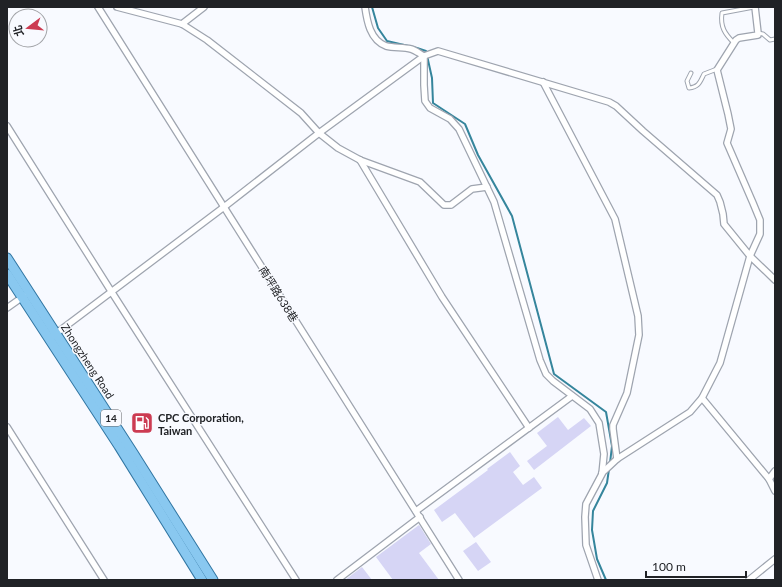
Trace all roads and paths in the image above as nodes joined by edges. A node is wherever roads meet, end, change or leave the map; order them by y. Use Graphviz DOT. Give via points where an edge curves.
graph roads {
  1 [pos="98,7"];
  2 [pos="117,7"];
  3 [pos="204,7"];
  4 [pos="365,7"];
  5 [pos="755,7"];
  6 [pos="182,24"];
  7 [pos="758,33"];
  8 [pos="775,39"];
  9 [pos="734,43"];
  10 [pos="424,56"];
  11 [pos="718,68"];
  12 [pos="691,73"];
  13 [pos="542,82"];
  14 [pos="7,126"];
  15 [pos="319,132"];
  16 [pos="360,160"];
  17 [pos="487,187"];
  18 [pos="224,207"];
  19 [pos="750,256"];
  20 [pos="7,258"];
  21 [pos="7,274"];
  22 [pos="775,280"];
  23 [pos="111,291"];
  24 [pos="25,295"];
  25 [pos="7,308"];
  26 [pos="52,336"];
  27 [pos="572,396"];
  28 [pos="702,398"];
  29 [pos="7,427"];
  30 [pos="529,428"];
  31 [pos="617,459"];
  32 [pos="775,471"];
  33 [pos="602,474"];
  34 [pos="769,479"];
  35 [pos="775,491"];
  36 [pos="416,511"];
  37 [pos="420,517"];
  38 [pos="775,559"];
  39 [pos="457,579"];
  40 [pos="104,580"];
  41 [pos="202,580"];
  42 [pos="213,580"];
  43 [pos="296,580"];
  44 [pos="337,580"];
  45 [pos="598,580"];
  46 [pos="749,580"];
  1 -- 18 [label="street, 南坪路638巷"];
  2 -- 6 [label="street"];
  3 -- 6 [label="street"];
  4 -- 10 [label="street" via="367,22 376,39 385,46 411,49"];
  5 -- 7 [label="street"];
  5 -- 9 [label="lane" via="722,14 721,21 725,34"];
  6 -- 15 [label="street" via="207,40 295,108"];
  7 -- 8 [label="lane" via="770,40"];
  7 -- 9 [label="street" via="739,38"];
  9 -- 11 [label="street"];
  10 -- 13 [label="street" via="438,51"];
  10 -- 15 [label="street"];
  10 -- 17 [label="street" via="425,101 430,108 450,119 459,129"];
  11 -- 12 [label="lane" via="704,74 695,87 689,88 687,81"];
  11 -- 19 [label="street" via="731,129 727,143 760,220 760,234"];
  13 -- 19 [label="street" via="616,106 717,195 724,224"];
  13 -- 31 [label="street" via="615,219 638,316 638,335 627,393 613,424"];
  14 -- 23 [label="street"];
  15 -- 16 [label="street" via="338,148"];
  15 -- 18 [label="street"];
  16 -- 17 [label="street" via="420,182 444,205 451,205 472,189"];
  16 -- 30 [label="street" via="442,297"];
  17 -- 27 [label="street" via="494,202 540,360 546,374"];
  18 -- 23 [label="street"];
  18 -- 36 [label="street, 南坪路638巷"];
  19 -- 22 [label="street"];
  19 -- 28 [label="street" via="720,363"];
  20 -- 24 [label="main road, Zhongzheng Road / 14"];
  21 -- 24 [label="main road, Zhongzheng Road / 14"];
  23 -- 26 [label="street"];
  23 -- 43 [label="street"];
  24 -- 25 [label="street"];
  24 -- 26 [label="main road, Zhongzheng Road / 14"];
  26 -- 41 [label="main road, Zhongzheng Road / 14"];
  26 -- 42 [label="main road, Zhongzheng Road / 14" via="133,453"];
  27 -- 30 [label="street"];
  27 -- 33 [label="street" via="590,409 599,422 604,454"];
  28 -- 31 [label="street" via="690,412"];
  28 -- 34 [label="street"];
  29 -- 40 [label="street"];
  30 -- 36 [label="street"];
  31 -- 33 [label="street"];
  32 -- 34 [label="street"];
  33 -- 45 [label="street" via="586,504 585,517 586,545"];
  34 -- 35 [label="street"];
  36 -- 37 [label="street, 南坪路638巷"];
  37 -- 39 [label="street, 南坪路638巷"];
  37 -- 44 [label="street"];
  38 -- 46 [label="street"];
}
